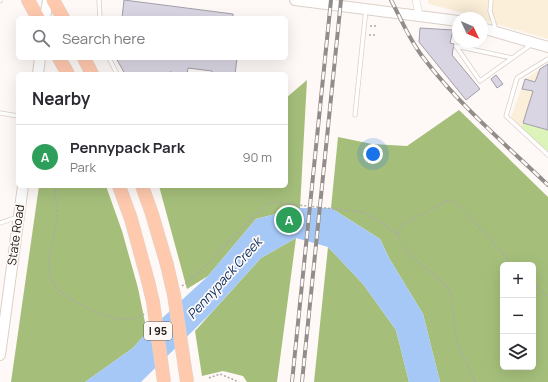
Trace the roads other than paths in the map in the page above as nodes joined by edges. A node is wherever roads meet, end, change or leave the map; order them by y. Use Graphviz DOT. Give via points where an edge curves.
graph roads {
  1 [pos="28,0"];
  2 [pos="48,0"];
  3 [pos="53,0"];
  4 [pos="99,0"];
  5 [pos="295,0"];
  6 [pos="416,0"];
  7 [pos="491,0"];
  8 [pos="366,8"];
  9 [pos="419,15"];
  10 [pos="37,16"];
  11 [pos="46,16"];
  12 [pos="62,16"];
  13 [pos="100,16"];
  14 [pos="452,20"];
  15 [pos="488,30"];
  16 [pos="496,32"];
  17 [pos="533,43"];
  18 [pos="548,48"];
  19 [pos="512,58"];
  20 [pos="548,59"];
  21 [pos="40,60"];
  22 [pos="60,60"];
  23 [pos="85,60"];
  24 [pos="110,60"];
  25 [pos="38,72"];
  26 [pos="67,72"];
  27 [pos="91,72"];
  28 [pos="116,72"];
  29 [pos="0,114"];
  30 [pos="355,115"];
  31 [pos="16,116"];
  32 [pos="548,155"];
  33 [pos="22,188"];
  34 [pos="120,188"];
  35 [pos="143,188"];
  36 [pos="18,217"];
  37 [pos="0,223"];
  38 [pos="0,354"];
  39 [pos="164,382"];
  40 [pos="187,382"];
  1 -- 10 [label="highway"];
  2 -- 11 [label="main road"];
  3 -- 12 [label="highway"];
  4 -- 13 [label="lane"];
  5 -- 8 [label="main road"];
  6 -- 9 [label="street"];
  7 -- 16 [label="lane" via="490,11"];
  8 -- 9 [label="main road"];
  8 -- 30 [label="lane"];
  9 -- 14 [label="main road"];
  15 -- 16 [label="main road"];
  16 -- 17 [label="main road"];
  17 -- 18 [label="main road"];
  17 -- 19 [label="lane"];
  19 -- 19 [label="lane" via="480,81 456,46 484,52"];
  20 -- 32 [label="lane" via="517,78 506,116"];
  21 -- 25 [label="main road"];
  22 -- 26 [label="highway"];
  23 -- 27 [label="highway"];
  24 -- 28 [label="lane"];
  29 -- 31 [label="lane"];
  33 -- 36 [label="main road, State Road"];
  34 -- 39 [label="highway, I 95, bridge" via="131,218 153,302"];
  35 -- 40 [label="highway, I 95, bridge" via="174,295"];
  36 -- 37 [label="lane"];
  36 -- 38 [label="main road, State Road"];
}
